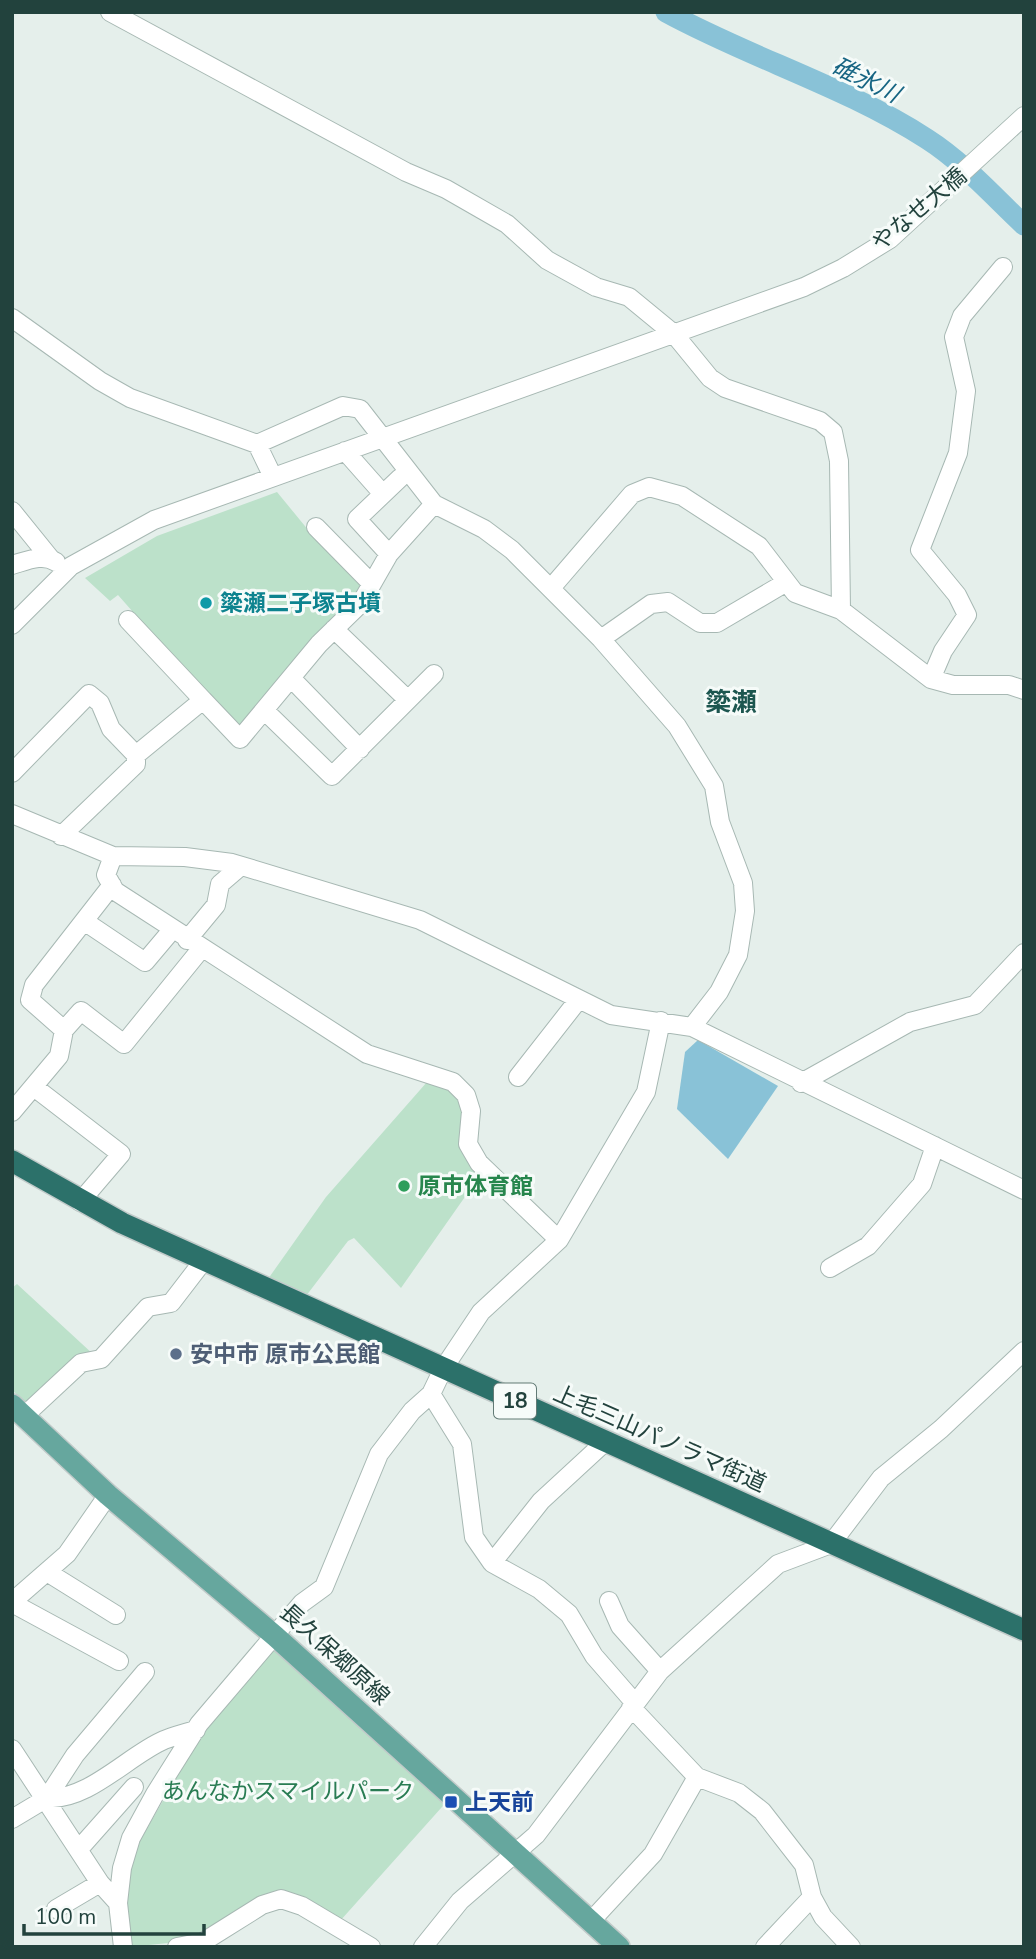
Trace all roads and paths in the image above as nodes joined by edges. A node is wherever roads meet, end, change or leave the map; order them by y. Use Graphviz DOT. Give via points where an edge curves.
graph roads {
  1 [pos="110,12"];
  2 [pos="1024,116"];
  3 [pos="1003,267"];
  4 [pos="12,318"];
  5 [pos="674,334"];
  6 [pos="383,437"];
  7 [pos="257,444"];
  8 [pos="345,451"];
  9 [pos="273,477"];
  10 [pos="400,478"];
  11 [pos="383,494"];
  12 [pos="433,504"];
  13 [pos="12,511"];
  14 [pos="316,527"];
  15 [pos="388,554"];
  16 [pos="50,558"];
  17 [pos="12,565"];
  18 [pos="68,569"];
  19 [pos="785,583"];
  20 [pos="372,584"];
  21 [pos="551,588"];
  22 [pos="841,610"];
  23 [pos="128,620"];
  24 [pos="12,625"];
  25 [pos="334,629"];
  26 [pos="601,639"];
  27 [pos="434,674"];
  28 [pos="291,678"];
  29 [pos="931,679"];
  30 [pos="1024,690"];
  31 [pos="203,700"];
  32 [pos="408,700"];
  33 [pos="264,710"];
  34 [pos="360,749"];
  35 [pos="135,755"];
  36 [pos="12,773"];
  37 [pos="12,814"];
  38 [pos="61,836"];
  39 [pos="113,856"];
  40 [pos="241,866"];
  41 [pos="111,886"];
  42 [pos="84,921"];
  43 [pos="187,940"];
  44 [pos="1024,953"];
  45 [pos="579,999"];
  46 [pos="661,1021"];
  47 [pos="692,1027"];
  48 [pos="64,1030"];
  49 [pos="518,1077"];
  50 [pos="801,1083"];
  51 [pos="34,1087"];
  52 [pos="12,1112"];
  53 [pos="935,1146"];
  54 [pos="12,1161"];
  55 [pos="1024,1190"];
  56 [pos="80,1202"];
  57 [pos="559,1240"];
  58 [pos="204,1260"];
  59 [pos="830,1268"];
  60 [pos="1024,1351"];
  61 [pos="443,1368"];
  62 [pos="431,1394"];
  63 [pos="18,1410"];
  64 [pos="605,1442"];
  65 [pos="108,1495"];
  66 [pos="831,1544"];
  67 [pos="492,1563"];
  68 [pos="47,1572"];
  69 [pos="609,1601"];
  70 [pos="12,1603"];
  71 [pos="116,1615"];
  72 [pos="1024,1630"];
  73 [pos="275,1636"];
  74 [pos="119,1661"];
  75 [pos="660,1671"];
  76 [pos="145,1672"];
  77 [pos="632,1705"];
  78 [pos="195,1730"];
  79 [pos="12,1749"];
  80 [pos="697,1777"];
  81 [pos="134,1787"];
  82 [pos="47,1798"];
  83 [pos="12,1819"];
  84 [pos="79,1849"];
  85 [pos="518,1852"];
  86 [pos="100,1883"];
  87 [pos="812,1897"];
  88 [pos="118,1903"];
  89 [pos="56,1909"];
  90 [pos="592,1921"];
  91 [pos="201,1944"];
  92 [pos="123,1947"];
  93 [pos="177,1947"];
  94 [pos="371,1947"];
  95 [pos="423,1947"];
  96 [pos="619,1947"];
  97 [pos="765,1947"];
  98 [pos="851,1947"];
  1 -- 5 [label="street" via="406,172 446,189 507,224 547,260 596,287 629,297"];
  2 -- 5 [label="street, やなせ大橋" via="890,239 804,287"];
  3 -- 29 [label="street" via="962,316 954,337 966,391 958,453 920,550 957,595 967,615"];
  4 -- 7 [label="street" via="130,398"];
  5 -- 6 [label="street, やなせ大橋"];
  5 -- 22 [label="street" via="724,388 820,421 832,432 839,461"];
  6 -- 7 [label="street" via="360,409 342,405"];
  6 -- 8 [label="street, やなせ大橋"];
  6 -- 12 [label="street"];
  7 -- 9 [label="street"];
  8 -- 9 [label="street, やなせ大橋"];
  8 -- 11 [label="street"];
  9 -- 18 [label="street, やなせ大橋" via="155,520"];
  10 -- 11 [label="street"];
  11 -- 15 [label="street" via="357,519"];
  12 -- 15 [label="street"];
  12 -- 21 [label="street" via="484,529"];
  13 -- 16 [label="street"];
  14 -- 20 [label="street"];
  15 -- 20 [label="street"];
  16 -- 17 [label="street"];
  16 -- 18 [label="street"];
  18 -- 24 [label="street, やなせ大橋"];
  19 -- 21 [label="street" via="759,546 682,496 649,487 632,494"];
  19 -- 22 [label="street" via="795,593"];
  19 -- 26 [label="street" via="717,623 700,623 668,602 651,604"];
  20 -- 25 [label="street" via="361,603"];
  21 -- 26 [label="street"];
  22 -- 29 [label="street"];
  23 -- 31 [label="street"];
  25 -- 28 [label="street"];
  25 -- 32 [label="street"];
  26 -- 47 [label="street" via="677,726 714,786 720,822 743,883 745,911 738,955 719,992"];
  27 -- 32 [label="street"];
  28 -- 33 [label="street"];
  28 -- 34 [label="street"];
  29 -- 30 [label="street"];
  31 -- 33 [label="street" via="240,739"];
  31 -- 35 [label="street"];
  32 -- 34 [label="street"];
  33 -- 34 [label="street" via="332,776"];
  35 -- 36 [label="street" via="111,729 100,703 89,694"];
  35 -- 38 [label="street" via="136,764"];
  37 -- 38 [label="street"];
  38 -- 39 [label="street"];
  39 -- 40 [label="street" via="186,857"];
  39 -- 41 [label="street" via="106,875"];
  40 -- 43 [label="street" via="220,884 215,905"];
  40 -- 45 [label="street" via="420,920"];
  41 -- 42 [label="street"];
  41 -- 43 [label="street"];
  42 -- 43 [label="street" via="145,962"];
  42 -- 48 [label="street" via="34,985 30,1000"];
  43 -- 48 [label="street" via="124,1044 81,1011"];
  43 -- 57 [label="street" via="367,1055 453,1082 466,1095 471,1111 468,1144 478,1163"];
  44 -- 50 [label="street" via="975,1005 910,1022"];
  45 -- 46 [label="street" via="611,1015"];
  45 -- 49 [label="street"];
  46 -- 47 [label="street"];
  46 -- 57 [label="street" via="646,1092"];
  47 -- 50 [label="street"];
  48 -- 51 [label="street" via="60,1056"];
  50 -- 53 [label="street"];
  51 -- 52 [label="street"];
  51 -- 56 [label="street" via="121,1154"];
  53 -- 55 [label="street"];
  53 -- 59 [label="street" via="922,1184 868,1246"];
  54 -- 56 [label="highway, 上毛三山パノラマ街道 / 18"];
  56 -- 58 [label="highway, 上毛三山パノラマ街道 / 18"];
  57 -- 61 [label="street" via="481,1312"];
  58 -- 61 [label="highway, 上毛三山パノラマ街道 / 18"];
  58 -- 63 [label="street" via="171,1303 149,1307 101,1359 81,1363"];
  60 -- 66 [label="street" via="881,1478"];
  61 -- 62 [label="street"];
  61 -- 64 [label="highway, 上毛三山パノラマ街道 / 18"];
  62 -- 67 [label="street" via="462,1444 474,1537"];
  62 -- 73 [label="street" via="379,1454 324,1587 302,1603"];
  63 -- 65 [label="main road, 長久保郷原線"];
  64 -- 66 [label="highway, 上毛三山パノラマ街道 / 18"];
  64 -- 67 [label="street" via="541,1501"];
  65 -- 68 [label="street" via="67,1554"];
  65 -- 73 [label="main road, 長久保郷原線"];
  66 -- 72 [label="highway, 上毛三山パノラマ街道 / 18"];
  66 -- 75 [label="street" via="778,1564"];
  67 -- 77 [label="street" via="538,1589 569,1614"];
  68 -- 70 [label="street"];
  68 -- 71 [label="street"];
  69 -- 75 [label="street" via="620,1626"];
  70 -- 74 [label="street"];
  73 -- 78 [label="street"];
  73 -- 85 [label="main road, 長久保郷原線"];
  75 -- 77 [label="street"];
  76 -- 82 [label="street" via="75,1755"];
  77 -- 80 [label="street"];
  77 -- 85 [label="street" via="536,1835"];
  78 -- 82 [label="street" via="163,1740 111,1775 60,1799"];
  78 -- 88 [label="street" via="131,1838"];
  79 -- 82 [label="street"];
  80 -- 87 [label="street" via="739,1793 762,1811 804,1865"];
  80 -- 90 [label="street" via="653,1854"];
  81 -- 84 [label="street"];
  82 -- 83 [label="street"];
  82 -- 84 [label="street"];
  84 -- 86 [label="street"];
  85 -- 90 [label="main road, 長久保郷原線"];
  85 -- 95 [label="street" via="460,1901"];
  86 -- 88 [label="street"];
  86 -- 89 [label="street"];
  87 -- 97 [label="street"];
  87 -- 98 [label="street" via="823,1917"];
  88 -- 92 [label="street"];
  90 -- 96 [label="main road, 長久保郷原線"];
  91 -- 93 [label="street"];
  91 -- 94 [label="street" via="262,1905 281,1899 302,1906"];
}
